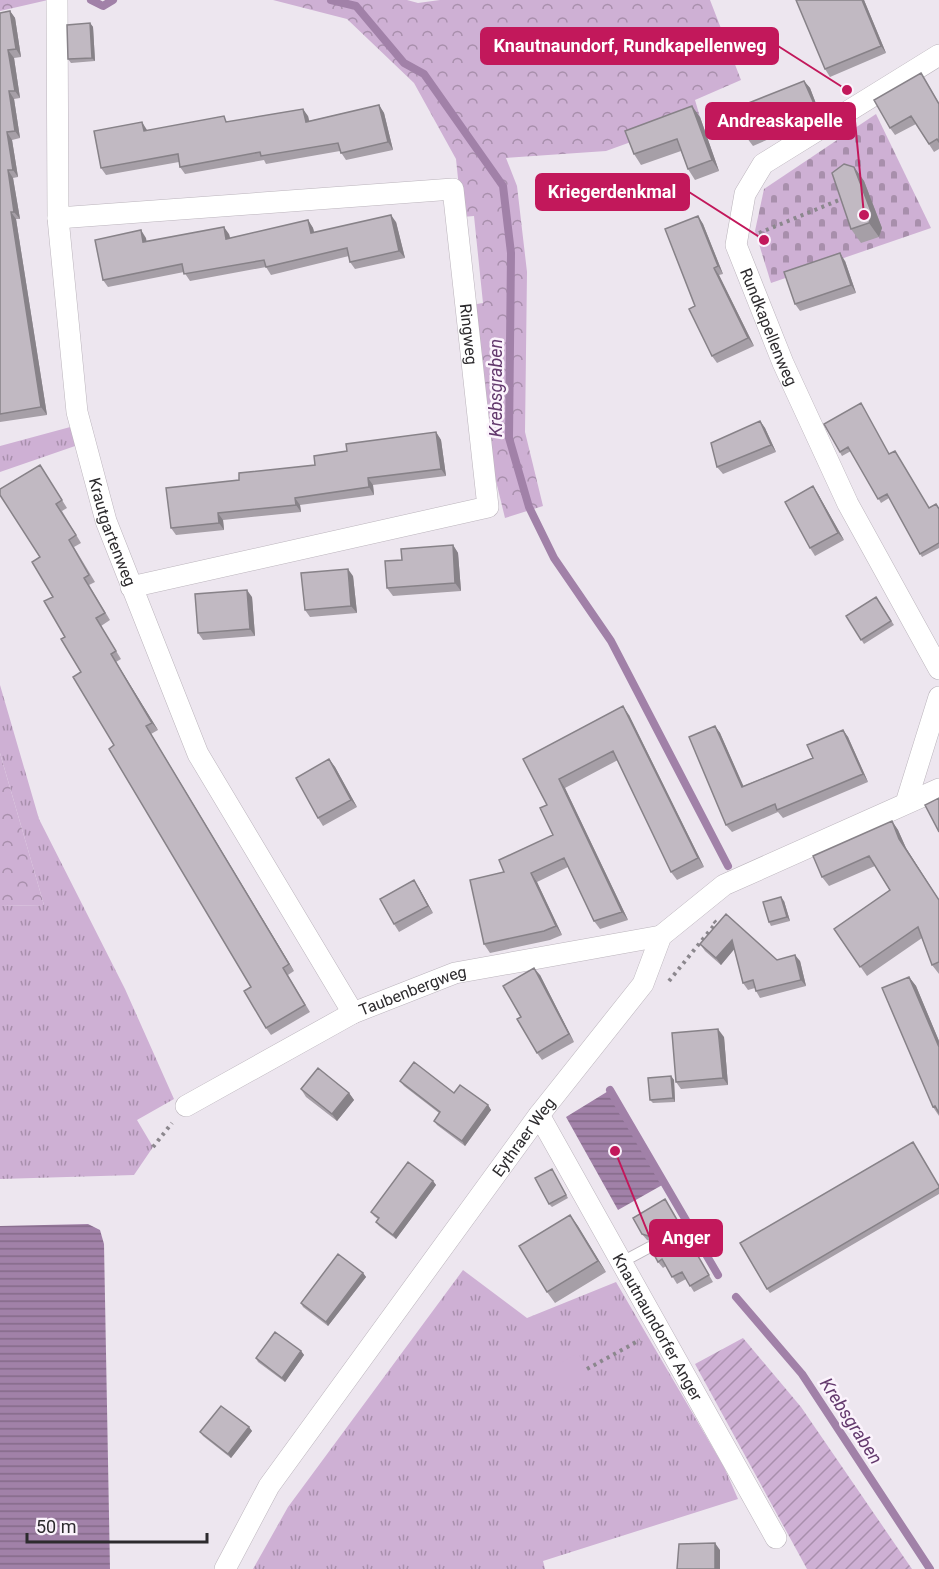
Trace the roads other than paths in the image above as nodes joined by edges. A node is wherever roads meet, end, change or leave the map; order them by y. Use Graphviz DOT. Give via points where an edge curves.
graph roads {
  1 [pos="57,0"];
  2 [pos="939,56"];
  3 [pos="58,218"];
  4 [pos="131,587"];
  5 [pos="939,669"];
  6 [pos="939,697"];
  7 [pos="939,789"];
  8 [pos="906,803"];
  9 [pos="661,936"];
  10 [pos="353,1013"];
  11 [pos="186,1106"];
  12 [pos="539,1115"];
  13 [pos="650,1246"];
  14 [pos="622,1262"];
  15 [pos="776,1538"];
  16 [pos="225,1569"];
  1 -- 3 [label="street, Krautgartenweg"];
  2 -- 5 [label="street, Rundkapellenweg" via="764,164 745,194 736,245 783,363 848,504"];
  3 -- 4 [label="street, Krautgartenweg" via="77,412 106,521"];
  3 -- 4 [label="street, Ringweg" via="453,189 488,507"];
  4 -- 10 [label="street, Krautgartenweg" via="198,754"];
  6 -- 8 [label="street"];
  7 -- 8 [label="street"];
  8 -- 9 [label="street" via="724,885"];
  9 -- 10 [label="street, Taubenbergweg" via="455,973"];
  9 -- 12 [label="street, Eythraer Weg" via="643,984"];
  10 -- 11 [label="street, Taubenbergweg"];
  12 -- 14 [label="street, Knautnaundorfer Anger"];
  12 -- 16 [label="street, Eythraer Weg" via="269,1486"];
  13 -- 14 [label="lane"];
  14 -- 15 [label="street, Knautnaundorfer Anger"];
}
